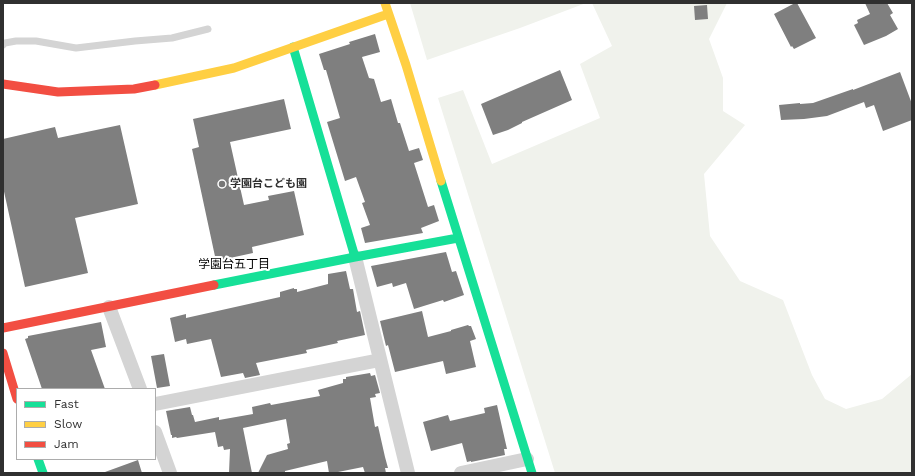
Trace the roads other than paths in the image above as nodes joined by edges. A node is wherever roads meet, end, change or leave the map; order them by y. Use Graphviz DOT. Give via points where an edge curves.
graph roads {
  1 [pos="385,3"];
  2 [pos="388,14"];
  3 [pos="208,29"];
  4 [pos="3,45"];
  5 [pos="293,47"];
  6 [pos="3,84"];
  7 [pos="458,238"];
  8 [pos="354,257"];
  9 [pos="110,307"];
  10 [pos="3,328"];
  11 [pos="3,353"];
  12 [pos="380,360"];
  13 [pos="140,388"];
  14 [pos="16,396"];
  15 [pos="156,404"];
  16 [pos="156,435"];
  17 [pos="528,459"];
  18 [pos="38,460"];
  19 [pos="43,473"];
  20 [pos="170,473"];
  21 [pos="408,473"];
  22 [pos="461,473"];
  23 [pos="532,473"];
  1 -- 2 [label="street"];
  2 -- 5 [label="street"];
  2 -- 7 [label="street"];
  3 -- 4 [label="lane" via="172,38 76,48 16,41"];
  5 -- 6 [label="street" via="234,68 134,89 58,92"];
  5 -- 8 [label="street"];
  7 -- 8 [label="street"];
  7 -- 17 [label="street"];
  8 -- 9 [label="street"];
  8 -- 12 [label="street"];
  9 -- 10 [label="street"];
  9 -- 13 [label="street"];
  11 -- 14 [label="street"];
  12 -- 15 [label="street"];
  12 -- 21 [label="street"];
  16 -- 20 [label="street"];
  17 -- 22 [label="street"];
  17 -- 23 [label="street"];
  18 -- 19 [label="street"];
}
